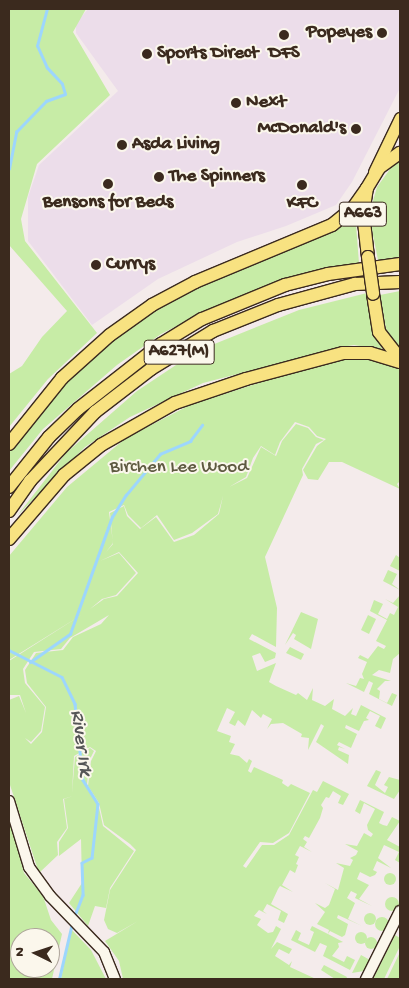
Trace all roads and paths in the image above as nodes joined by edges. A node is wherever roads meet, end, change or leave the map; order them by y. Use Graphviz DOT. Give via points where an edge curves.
graph roads {
  1 [pos="400,118"];
  2 [pos="400,153"];
  3 [pos="374,174"];
  4 [pos="367,188"];
  5 [pos="400,264"];
  6 [pos="400,282"];
  7 [pos="400,360"];
  8 [pos="9,444"];
  9 [pos="9,487"];
  10 [pos="9,511"];
  11 [pos="9,539"];
  12 [pos="9,801"];
  13 [pos="400,910"];
  14 [pos="115,979"];
  15 [pos="366,979"];
  1 -- 3 [label="main road, A663"];
  2 -- 3 [label="highway, A663"];
  3 -- 4 [label="highway, A663"];
  4 -- 7 [label="highway, A663, bridge" via="363,213 380,332"];
  4 -- 8 [label="highway, A627(M)" via="346,215 332,225 195,282 152,305 110,335 62,378"];
  5 -- 9 [label="highway, A627(M)" via="328,274 285,285 202,319 146,355 78,409 49,437"];
  6 -- 10 [label="highway, A627(M)" via="354,284 278,305 213,331 151,369 95,412 30,482"];
  7 -- 11 [label="highway, A627(M)" via="370,353 343,353 246,378 175,402 123,430 93,451 58,482"];
  12 -- 14 [label="main road" via="30,867 66,913 104,952"];
  13 -- 15 [label="main road"];
}
